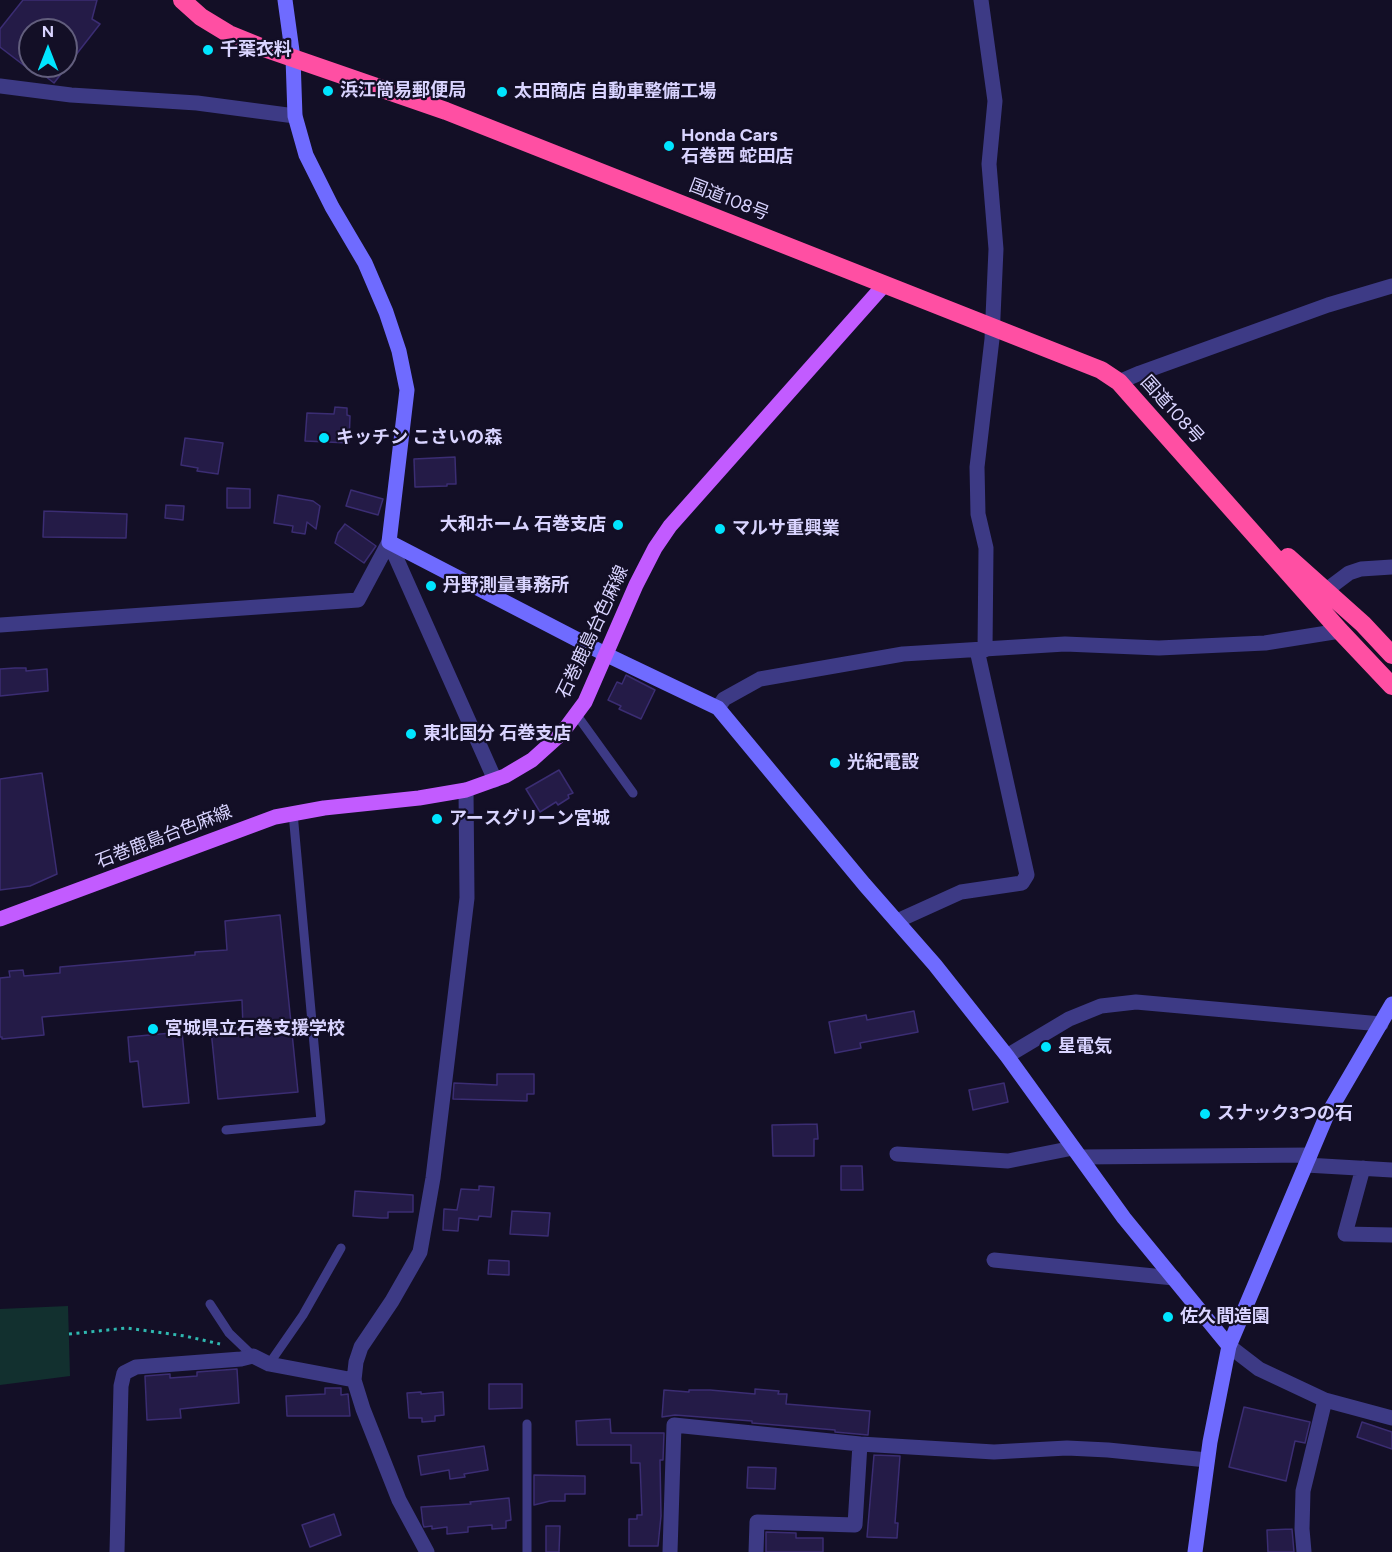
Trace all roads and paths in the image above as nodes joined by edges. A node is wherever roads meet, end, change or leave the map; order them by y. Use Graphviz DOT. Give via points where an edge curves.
graph roads {
  1 [pos="182,0"];
  2 [pos="285,0"];
  3 [pos="981,0"];
  4 [pos="293,58"];
  5 [pos="0,86"];
  6 [pos="295,116"];
  7 [pos="885,284"];
  8 [pos="1392,286"];
  9 [pos="993,326"];
  10 [pos="1119,382"];
  11 [pos="1221,498"];
  12 [pos="388,542"];
  13 [pos="1392,567"];
  14 [pos="1325,591"];
  15 [pos="0,625"];
  16 [pos="1340,631"];
  17 [pos="981,650"];
  18 [pos="607,655"];
  19 [pos="1392,655"];
  20 [pos="1392,686"];
  21 [pos="718,708"];
  22 [pos="576,714"];
  23 [pos="495,780"];
  24 [pos="466,790"];
  25 [pos="633,793"];
  26 [pos="293,813"];
  27 [pos="0,919"];
  28 [pos="897,921"];
  29 [pos="1392,1004"];
  30 [pos="1381,1024"];
  31 [pos="1007,1056"];
  32 [pos="226,1130"];
  33 [pos="1077,1152"];
  34 [pos="897,1154"];
  35 [pos="1308,1160"];
  36 [pos="1363,1168"];
  37 [pos="1392,1170"];
  38 [pos="1392,1235"];
  39 [pos="341,1248"];
  40 [pos="994,1260"];
  41 [pos="1174,1278"];
  42 [pos="210,1304"];
  43 [pos="69,1334"];
  44 [pos="222,1344"];
  45 [pos="1229,1346"];
  46 [pos="253,1356"];
  47 [pos="269,1364"];
  48 [pos="354,1380"];
  49 [pos="1325,1400"];
  50 [pos="1392,1418"];
  51 [pos="527,1424"];
  52 [pos="860,1444"];
  53 [pos="1207,1460"];
  54 [pos="117,1552"];
  55 [pos="427,1552"];
  56 [pos="527,1552"];
  57 [pos="670,1552"];
  58 [pos="756,1552"];
  59 [pos="1195,1552"];
  60 [pos="1304,1552"];
  1 -- 4 [label="highway, 国道108号" via="229,34"];
  2 -- 4 [label="street"];
  3 -- 9 [label="street" via="995,102 989,164 996,249"];
  4 -- 6 [label="street"];
  4 -- 7 [label="highway, 国道108号" via="446,111"];
  5 -- 6 [label="street" via="197,103"];
  6 -- 12 [label="street" via="306,155 365,263 399,351 407,390"];
  7 -- 9 [label="highway, 国道108号"];
  7 -- 18 [label="main road, 石巻鹿島台色麻線" via="670,526 641,576"];
  8 -- 10 [label="street" via="1328,305"];
  9 -- 10 [label="highway, 国道108号" via="1083,361"];
  9 -- 17 [label="street" via="977,467 978,514 986,548"];
  10 -- 11 [label="highway, 国道108号"];
  11 -- 14 [label="highway, 国道108号"];
  11 -- 16 [label="highway, 国道108号"];
  12 -- 15 [label="street" via="358,600"];
  12 -- 18 [label="street"];
  12 -- 23 [label="street"];
  13 -- 14 [label="street" via="1348,573"];
  14 -- 19 [label="highway, 国道108号"];
  16 -- 17 [label="street" via="1265,643 1159,648 1065,644"];
  16 -- 20 [label="highway, 国道108号"];
  17 -- 21 [label="street" via="903,654 760,679 724,699"];
  17 -- 28 [label="street" via="1027,875 1022,883 961,892"];
  18 -- 21 [label="street"];
  18 -- 22 [label="main road, 石巻鹿島台色麻線"];
  21 -- 28 [label="street"];
  22 -- 23 [label="main road, 石巻鹿島台色麻線" via="562,733 532,760"];
  22 -- 25 [label="lane"];
  23 -- 24 [label="main road, 石巻鹿島台色麻線"];
  24 -- 26 [label="main road, 石巻鹿島台色麻線"];
  24 -- 48 [label="street" via="467,898 433,1178 420,1252 361,1347"];
  26 -- 27 [label="main road, 石巻鹿島台色麻線" via="251,825"];
  26 -- 32 [label="lane" via="321,1121"];
  28 -- 31 [label="street"];
  29 -- 30 [label="street"];
  30 -- 31 [label="street" via="1136,1002 1101,1006 1069,1019"];
  30 -- 35 [label="street" via="1326,1117"];
  31 -- 33 [label="street"];
  33 -- 34 [label="street" via="1008,1161"];
  33 -- 35 [label="street"];
  33 -- 41 [label="street" via="1124,1218"];
  35 -- 36 [label="street"];
  35 -- 45 [label="street"];
  36 -- 37 [label="street"];
  36 -- 38 [label="street" via="1345,1234"];
  39 -- 47 [label="lane" via="303,1315"];
  40 -- 41 [label="street"];
  41 -- 45 [label="street"];
  42 -- 46 [label="lane" via="229,1333"];
  43 -- 44 [label="path" via="127,1328"];
  45 -- 49 [label="street" via="1259,1369"];
  45 -- 53 [label="street"];
  46 -- 47 [label="street"];
  46 -- 54 [label="street" via="144,1366 124,1373"];
  47 -- 48 [label="street"];
  48 -- 55 [label="street" via="399,1500"];
  49 -- 50 [label="street"];
  49 -- 60 [label="street" via="1303,1491"];
  51 -- 56 [label="lane"];
  52 -- 53 [label="street" via="994,1452 1067,1448"];
  52 -- 57 [label="street" via="674,1425"];
  52 -- 58 [label="street" via="855,1525 757,1522"];
  53 -- 59 [label="street"];
}
